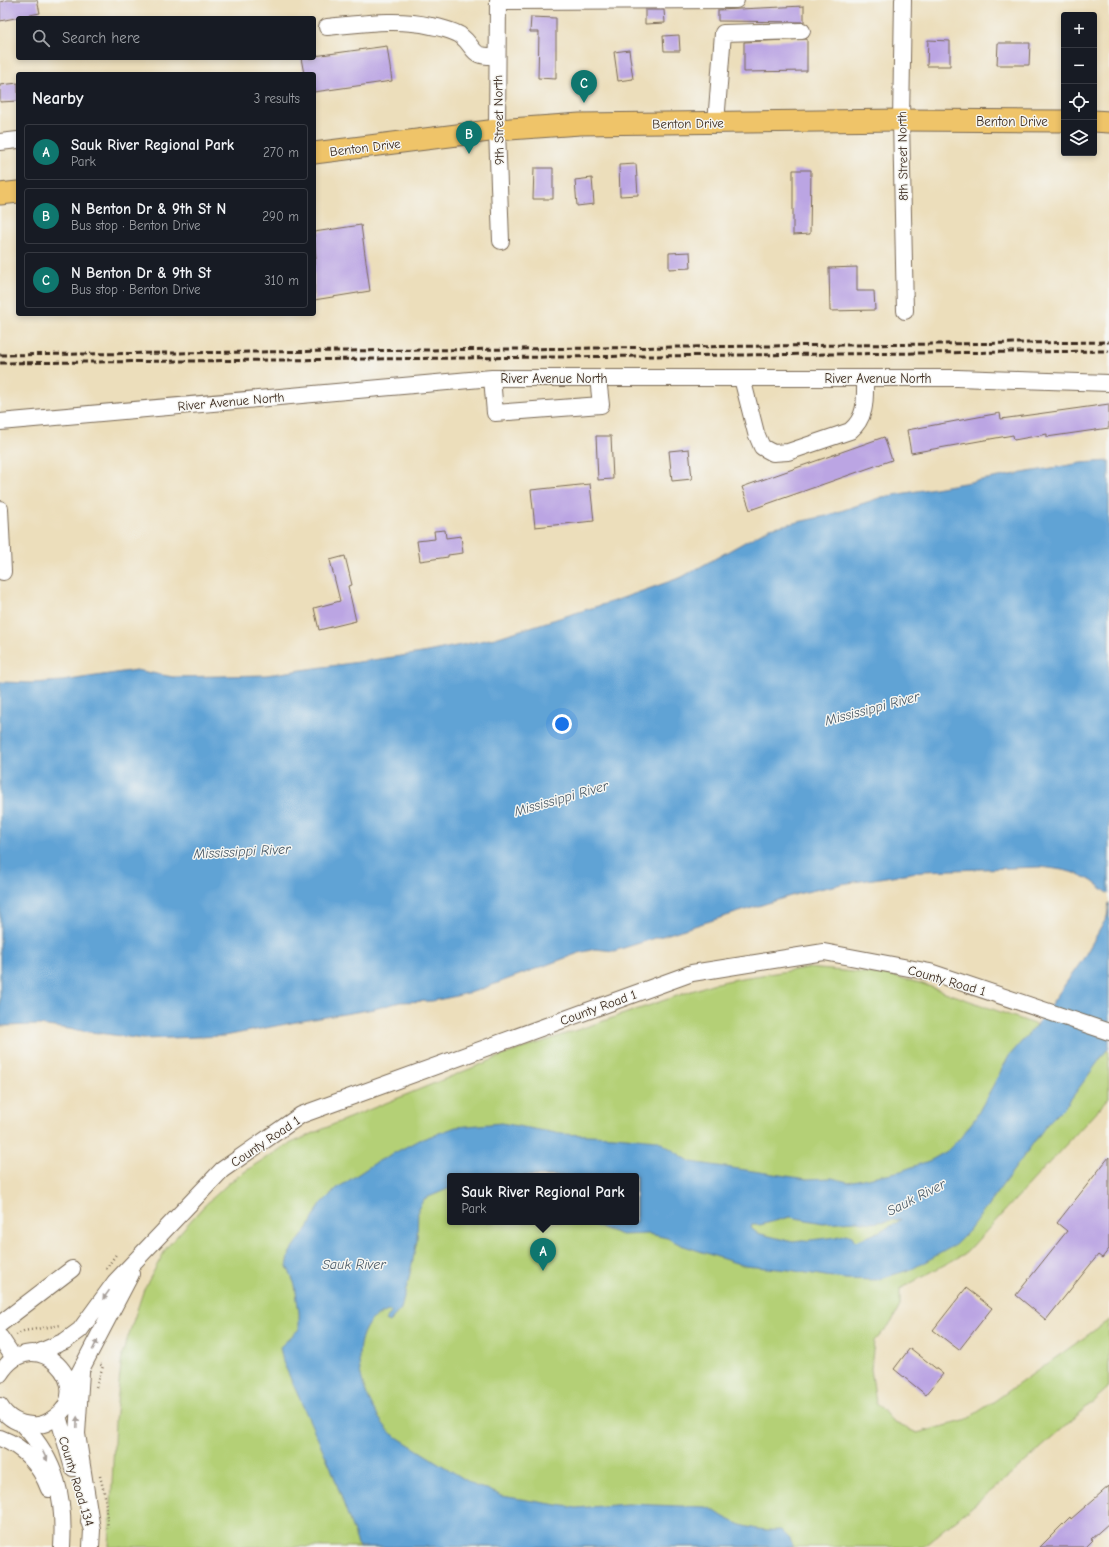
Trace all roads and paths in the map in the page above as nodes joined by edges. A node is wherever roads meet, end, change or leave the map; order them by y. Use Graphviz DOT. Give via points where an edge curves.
graph roads {
  1 [pos="736,0"];
  2 [pos="903,0"];
  3 [pos="498,1"];
  4 [pos="327,27"];
  5 [pos="802,31"];
  6 [pos="497,56"];
  7 [pos="902,120"];
  8 [pos="1061,121"];
  9 [pos="1097,121"];
  10 [pos="1109,122"];
  11 [pos="716,123"];
  12 [pos="497,130"];
  13 [pos="16,140"];
  14 [pos="0,142"];
  15 [pos="316,153"];
  16 [pos="16,192"];
  17 [pos="0,194"];
  18 [pos="501,241"];
  19 [pos="905,311"];
  20 [pos="492,378"];
  21 [pos="598,378"];
  22 [pos="742,378"];
  23 [pos="865,378"];
  24 [pos="1109,383"];
  25 [pos="0,422"];
  26 [pos="0,509"];
  27 [pos="3,572"];
  28 [pos="1109,1032"];
  29 [pos="117,1253"];
  30 [pos="140,1255"];
  31 [pos="72,1270"];
  32 [pos="104,1271"];
  33 [pos="0,1324"];
  34 [pos="65,1324"];
  35 [pos="2,1341"];
  36 [pos="37,1353"];
  37 [pos="103,1366"];
  38 [pos="5,1367"];
  39 [pos="81,1372"];
  40 [pos="69,1391"];
  41 [pos="94,1393"];
  42 [pos="3,1413"];
  43 [pos="58,1416"];
  44 [pos="23,1425"];
  45 [pos="0,1438"];
  46 [pos="99,1475"];
  47 [pos="100,1532"];
  48 [pos="63,1541"];
  49 [pos="91,1547"];
  1 -- 3 [label="street"];
  2 -- 7 [label="street, 8th Street North"];
  3 -- 6 [label="street, 9th Street North"];
  4 -- 6 [label="street" via="391,21 430,26 459,35 472,50 483,56"];
  5 -- 11 [label="street" via="723,33"];
  6 -- 12 [label="street, 9th Street North"];
  7 -- 8 [label="main road, Benton Drive"];
  7 -- 11 [label="main road, Benton Drive"];
  7 -- 19 [label="street, 8th Street North"];
  9 -- 10 [label="main road"];
  11 -- 12 [label="main road, Benton Drive" via="580,124"];
  12 -- 15 [label="main road, Benton Drive"];
  12 -- 18 [label="street, 9th Street North"];
  13 -- 14 [label="street"];
  16 -- 17 [label="main road"];
  20 -- 21 [label="street, River Avenue North"];
  20 -- 21 [label="street" via="495,413 601,406"];
  20 -- 25 [label="street, River Avenue North"];
  21 -- 22 [label="street, River Avenue North"];
  22 -- 23 [label="street, River Avenue North"];
  22 -- 23 [label="street" via="756,433 762,447 773,453 788,452 850,431 858,424 865,408"];
  23 -- 24 [label="street, River Avenue North"];
  26 -- 27 [label="street"];
  28 -- 30 [label="street, County Road 1" via="930,972 824,952 692,973 302,1115 222,1170"];
  29 -- 32 [label="path"];
  30 -- 36 [label="street, County Road 1, one-way" via="115,1282 80,1330 66,1341"];
  39 -- 30 [label="street, County Road 1, one-way"];
  31 -- 33 [label="street"];
  34 -- 35 [label="path" via="24,1332"];
  35 -- 38 [label="street"];
  36 -- 38 [label="street, County Road 1" via="25,1354"];
  36 -- 40 [label="street" via="48,1356 64,1370"];
  37 -- 41 [label="path"];
  39 -- 40 [label="street, County Road 1"];
  47 -- 39 [label="street, one-way" via="77,1434"];
  40 -- 43 [label="street, County Road 1" via="68,1400"];
  42 -- 44 [label="street"];
  43 -- 44 [label="street" via="48,1423"];
  43 -- 47 [label="street, County Road 134"];
  44 -- 48 [label="street, one-way" via="38,1441 56,1476 62,1499"];
  45 -- 48 [label="street" via="34,1461 48,1487"];
  46 -- 47 [label="path" via="108,1519"];
  47 -- 49 [label="street, County Road 134"];
}
